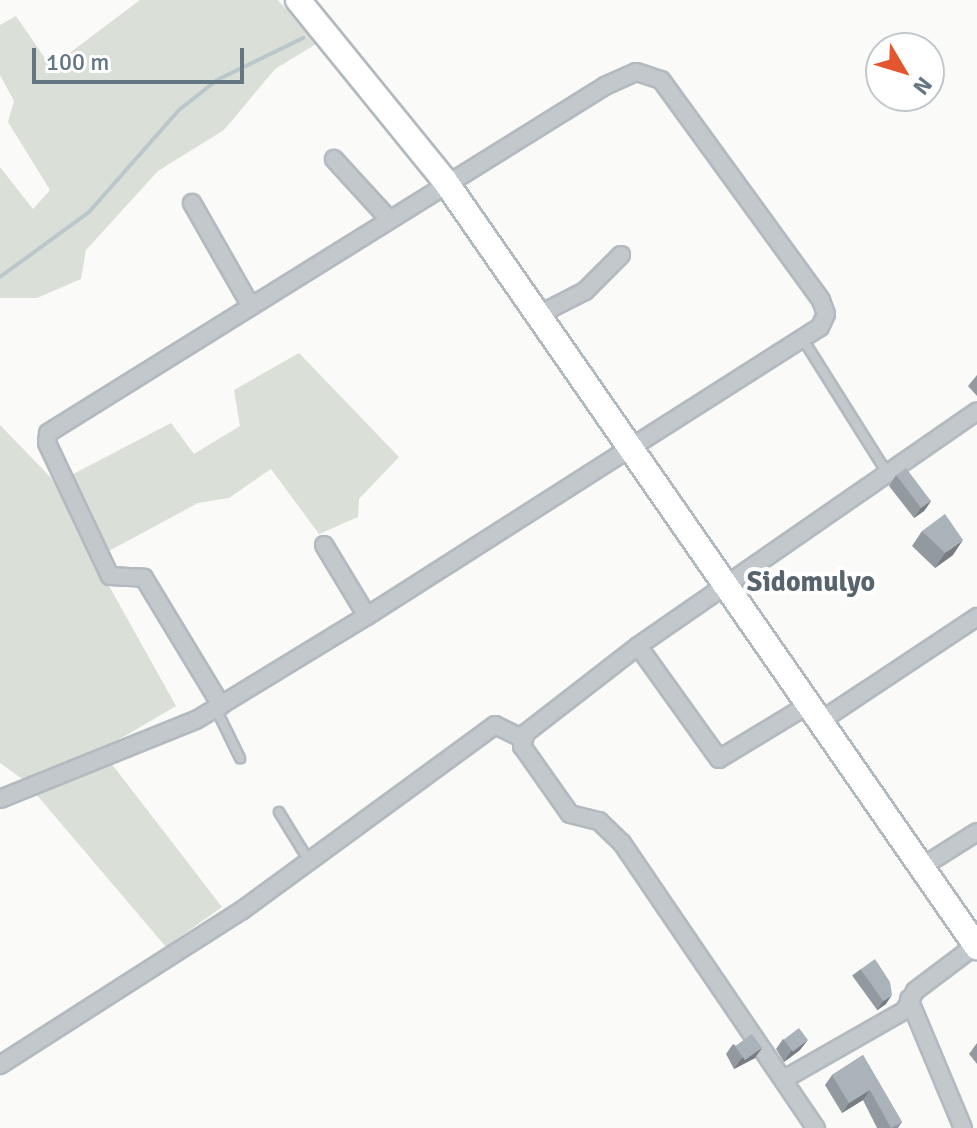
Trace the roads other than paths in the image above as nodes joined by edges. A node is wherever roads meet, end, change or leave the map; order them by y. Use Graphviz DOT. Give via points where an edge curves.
graph roads {
  1 [pos="302,4"];
  2 [pos="334,159"];
  3 [pos="445,181"];
  4 [pos="192,203"];
  5 [pos="387,217"];
  6 [pos="621,255"];
  7 [pos="249,303"];
  8 [pos="538,315"];
  9 [pos="804,341"];
  10 [pos="977,411"];
  11 [pos="627,448"];
  12 [pos="887,473"];
  13 [pos="324,545"];
  14 [pos="724,580"];
  15 [pos="367,616"];
  16 [pos="977,617"];
  17 [pos="638,646"];
  18 [pos="218,707"];
  19 [pos="814,714"];
  20 [pos="522,738"];
  21 [pos="240,758"];
  22 [pos="0,799"];
  23 [pos="279,812"];
  24 [pos="977,832"];
  25 [pos="309,861"];
  26 [pos="920,868"];
  27 [pos="976,946"];
  28 [pos="909,999"];
  29 [pos="0,1065"];
  30 [pos="786,1078"];
  31 [pos="816,1128"];
  32 [pos="963,1128"];
  1 -- 3 [label="main road"];
  2 -- 5 [label="street"];
  3 -- 5 [label="street"];
  3 -- 8 [label="main road"];
  3 -- 9 [label="street" via="605,86 649,73 674,92 821,300 824,321"];
  4 -- 7 [label="street"];
  5 -- 7 [label="street"];
  6 -- 8 [label="street" via="585,291"];
  7 -- 18 [label="street" via="46,437 110,576 144,578"];
  8 -- 11 [label="main road"];
  9 -- 11 [label="street"];
  9 -- 12 [label="lane"];
  10 -- 12 [label="street"];
  11 -- 14 [label="main road"];
  11 -- 15 [label="street"];
  12 -- 14 [label="street"];
  13 -- 15 [label="street"];
  14 -- 17 [label="street"];
  14 -- 19 [label="main road"];
  15 -- 18 [label="street"];
  16 -- 19 [label="street"];
  17 -- 19 [label="street" via="719,759"];
  17 -- 20 [label="street"];
  18 -- 21 [label="lane"];
  18 -- 22 [label="street"];
  19 -- 26 [label="main road"];
  20 -- 25 [label="street" via="495,725"];
  20 -- 30 [label="street" via="566,810 599,821 622,843"];
  23 -- 25 [label="lane"];
  24 -- 26 [label="street"];
  25 -- 29 [label="street"];
  26 -- 27 [label="main road"];
  27 -- 28 [label="street"];
  28 -- 30 [label="street" via="900,1013"];
  28 -- 32 [label="street"];
  30 -- 31 [label="street"];
}
